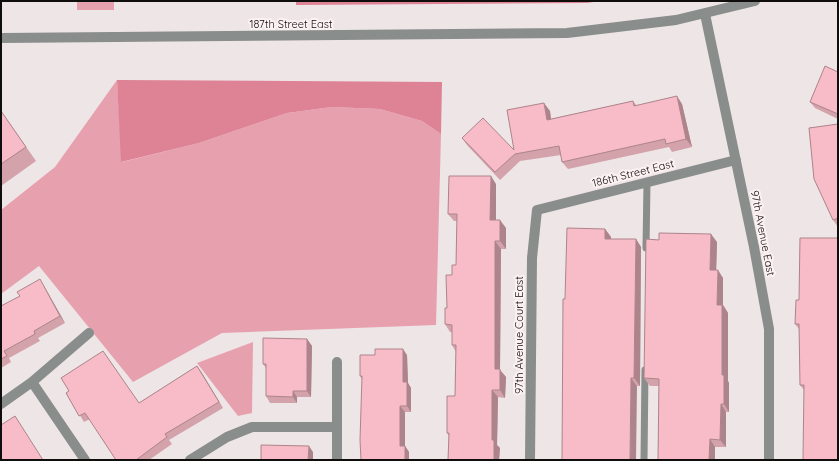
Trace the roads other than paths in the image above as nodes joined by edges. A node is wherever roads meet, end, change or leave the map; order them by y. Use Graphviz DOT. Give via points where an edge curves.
graph roads {
  1 [pos="755,1"];
  2 [pos="705,14"];
  3 [pos="1,38"];
  4 [pos="736,160"];
  5 [pos="647,182"];
  6 [pos="537,210"];
  7 [pos="646,254"];
  8 [pos="89,333"];
  9 [pos="337,362"];
  10 [pos="645,365"];
  11 [pos="32,382"];
  12 [pos="1,404"];
  13 [pos="337,428"];
  14 [pos="85,460"];
  15 [pos="190,460"];
  16 [pos="337,460"];
  17 [pos="530,460"];
  18 [pos="644,460"];
  19 [pos="768,460"];
  1 -- 2 [label="street, 187th Street East"];
  2 -- 3 [label="street, 187th Street East" via="582,32 510,35"];
  2 -- 4 [label="street, 97th Avenue East"];
  4 -- 5 [label="street, 186th Street East"];
  4 -- 19 [label="street, 97th Avenue East" via="768,329"];
  5 -- 6 [label="street, 186th Street East"];
  5 -- 7 [label="lane"];
  6 -- 17 [label="street, 97th Avenue Court East" via="532,258"];
  8 -- 11 [label="street"];
  9 -- 13 [label="street"];
  10 -- 18 [label="lane"];
  11 -- 12 [label="street"];
  11 -- 14 [label="street"];
  13 -- 15 [label="street" via="252,428 227,437"];
  13 -- 16 [label="street"];
}
